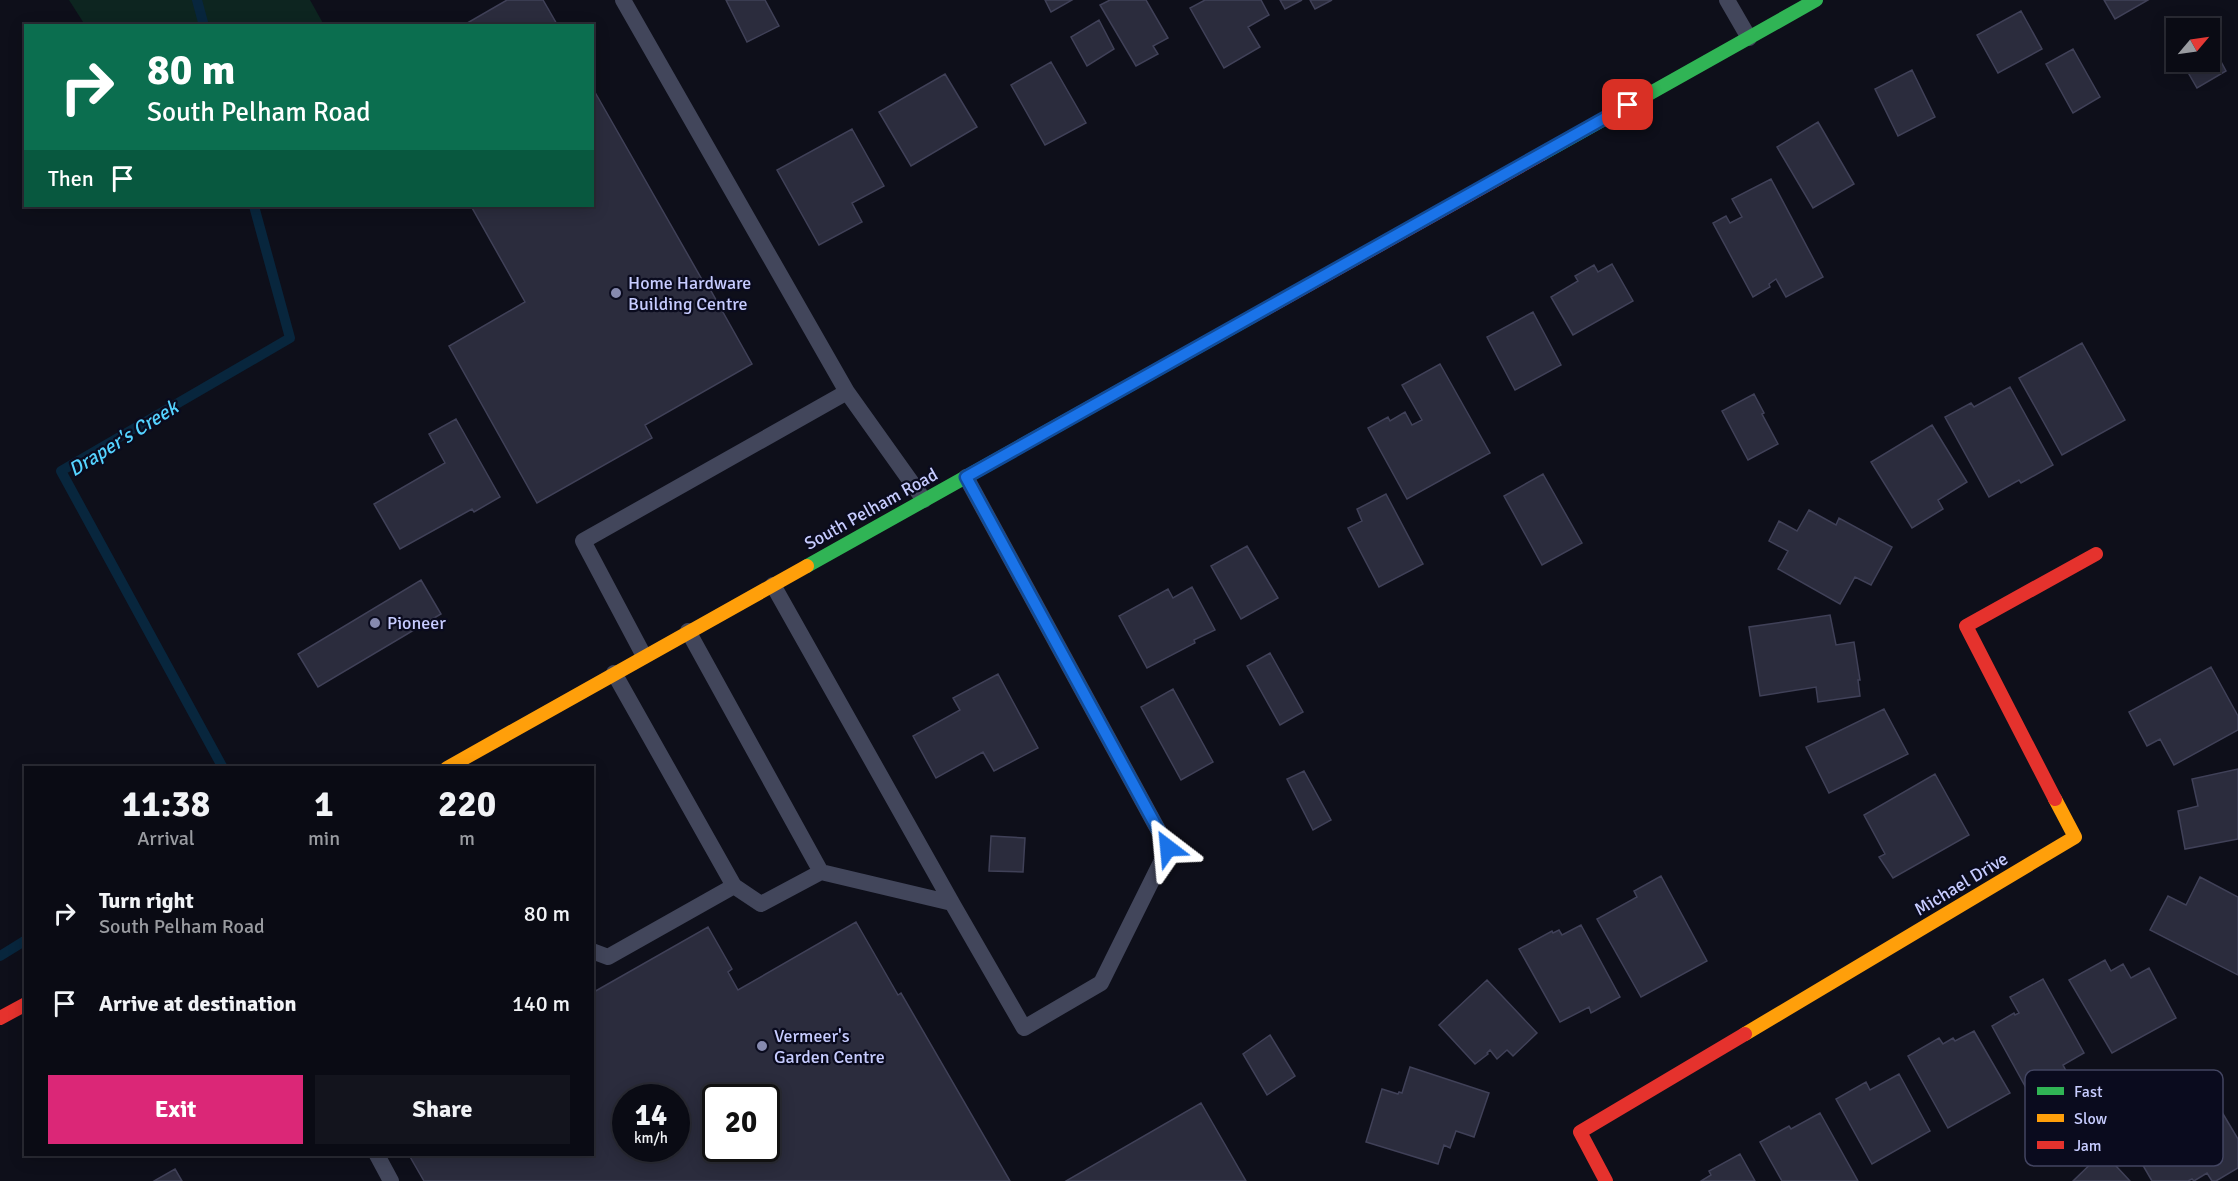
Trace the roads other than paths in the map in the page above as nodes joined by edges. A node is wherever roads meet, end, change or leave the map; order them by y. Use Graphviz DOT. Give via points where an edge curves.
graph roads {
  1 [pos="623,0"];
  2 [pos="1727,0"];
  3 [pos="1816,0"];
  4 [pos="1749,38"];
  5 [pos="847,392"];
  6 [pos="966,477"];
  7 [pos="924,500"];
  8 [pos="2096,554"];
  9 [pos="773,585"];
  10 [pos="688,632"];
  11 [pos="644,656"];
  12 [pos="614,673"];
  13 [pos="454,766"];
  14 [pos="821,872"];
  15 [pos="734,886"];
  16 [pos="952,903"];
  17 [pos="594,952"];
  18 [pos="24,1005"];
  19 [pos="0,1018"];
  20 [pos="377,1156"];
  21 [pos="391,1181"];
  22 [pos="1606,1181"];
  1 -- 5 [label="lane"];
  2 -- 4 [label="lane"];
  3 -- 4 [label="main road, South Pelham Road"];
  4 -- 6 [label="main road, South Pelham Road"];
  5 -- 7 [label="lane"];
  5 -- 11 [label="lane" via="583,541"];
  6 -- 7 [label="main road, South Pelham Road"];
  6 -- 16 [label="lane" via="1168,848 1101,982 1024,1028"];
  7 -- 9 [label="main road, South Pelham Road"];
  8 -- 22 [label="main road, Michael Drive" via="1966,626 2075,837 1580,1132"];
  9 -- 10 [label="main road, South Pelham Road"];
  9 -- 16 [label="lane"];
  10 -- 11 [label="main road, South Pelham Road"];
  10 -- 14 [label="lane"];
  11 -- 12 [label="main road, South Pelham Road"];
  12 -- 13 [label="main road, South Pelham Road"];
  12 -- 15 [label="lane"];
  14 -- 15 [label="lane" via="761,904"];
  14 -- 16 [label="lane"];
  15 -- 17 [label="lane" via="608,957"];
  18 -- 19 [label="main road"];
  20 -- 21 [label="lane"];
}
